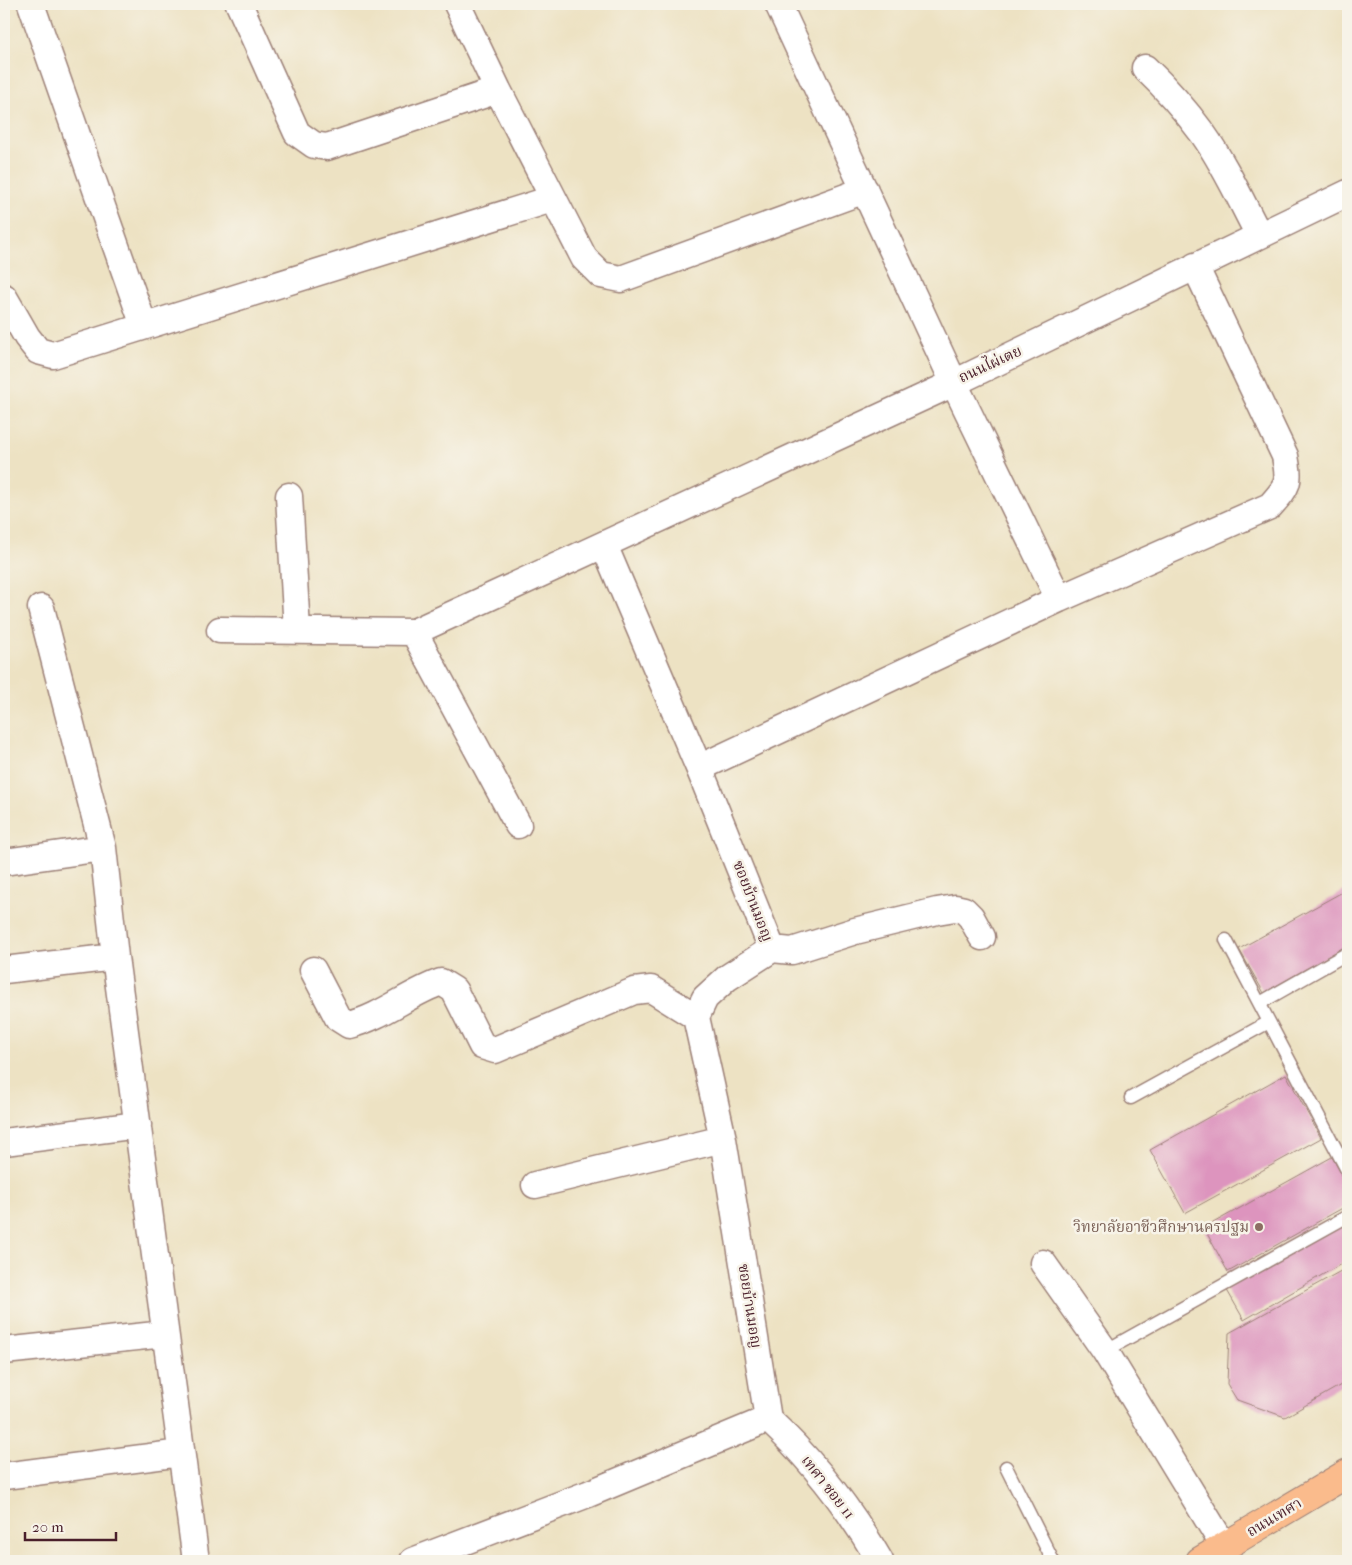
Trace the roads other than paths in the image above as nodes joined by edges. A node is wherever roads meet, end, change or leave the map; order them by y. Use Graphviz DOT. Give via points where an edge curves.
graph roads {
  1 [pos="31,4"];
  2 [pos="239,4"];
  3 [pos="456,4"];
  4 [pos="778,4"];
  5 [pos="1145,68"];
  6 [pos="498,90"];
  7 [pos="866,190"];
  8 [pos="1348,193"];
  9 [pos="552,199"];
  10 [pos="1259,235"];
  11 [pos="1195,266"];
  12 [pos="4,297"];
  13 [pos="144,326"];
  14 [pos="954,383"];
  15 [pos="289,496"];
  16 [pos="604,545"];
  17 [pos="1059,599"];
  18 [pos="41,608"];
  19 [pos="220,630"];
  20 [pos="297,630"];
  21 [pos="414,632"];
  22 [pos="699,768"];
  23 [pos="518,825"];
  24 [pos="103,848"];
  25 [pos="4,862"];
  26 [pos="982,937"];
  27 [pos="1226,940"];
  28 [pos="772,949"];
  29 [pos="1348,953"];
  30 [pos="115,958"];
  31 [pos="4,970"];
  32 [pos="313,970"];
  33 [pos="1260,1003"];
  34 [pos="696,1017"];
  35 [pos="1269,1022"];
  36 [pos="1131,1098"];
  37 [pos="138,1125"];
  38 [pos="723,1139"];
  39 [pos="4,1142"];
  40 [pos="1348,1172"];
  41 [pos="535,1185"];
  42 [pos="1348,1216"];
  43 [pos="1043,1262"];
  44 [pos="165,1334"];
  45 [pos="1105,1350"];
  46 [pos="4,1351"];
  47 [pos="768,1420"];
  48 [pos="181,1453"];
  49 [pos="1006,1467"];
  50 [pos="1348,1473"];
  51 [pos="4,1476"];
  52 [pos="1224,1546"];
  53 [pos="196,1561"];
  54 [pos="413,1561"];
  55 [pos="880,1561"];
  56 [pos="1053,1561"];
  57 [pos="1200,1561"];
  1 -- 13 [label="street"];
  2 -- 6 [label="street" via="297,133 314,145 327,146"];
  3 -- 6 [label="street"];
  4 -- 7 [label="street, ถนนไผ่เตย"];
  5 -- 10 [label="street" via="1203,135"];
  6 -- 9 [label="street"];
  7 -- 9 [label="street" via="621,279 601,275 584,258"];
  7 -- 14 [label="street, ถนนไผ่เตย"];
  8 -- 10 [label="street, ถนนไผ่เตย"];
  9 -- 13 [label="street"];
  10 -- 11 [label="street, ถนนไผ่เตย"];
  11 -- 14 [label="street, ถนนไผ่เตย"];
  11 -- 17 [label="street" via="1285,456 1289,476 1284,491 1270,506"];
  12 -- 13 [label="street" via="27,338 38,351 53,355"];
  14 -- 16 [label="street"];
  14 -- 17 [label="street"];
  15 -- 20 [label="street"];
  16 -- 21 [label="street"];
  16 -- 22 [label="street, ซอยบ้านมอญ"];
  17 -- 22 [label="street"];
  18 -- 24 [label="street"];
  19 -- 20 [label="street"];
  20 -- 21 [label="street"];
  21 -- 23 [label="street"];
  22 -- 28 [label="street, ซอยบ้านมอญ"];
  24 -- 25 [label="street"];
  24 -- 30 [label="street"];
  26 -- 28 [label="street" via="971,917 964,910 955,908 854,931 792,951"];
  27 -- 33 [label="lane"];
  28 -- 34 [label="street, ซอยบ้านมอญ" via="727,978 705,998"];
  29 -- 33 [label="lane"];
  30 -- 31 [label="street"];
  30 -- 37 [label="street"];
  32 -- 34 [label="street" via="338,1018 349,1025 362,1022 441,982 454,990 482,1046 495,1050 634,991 651,989"];
  33 -- 35 [label="lane"];
  34 -- 38 [label="street, ซอยบ้านมอญ"];
  35 -- 36 [label="lane"];
  35 -- 40 [label="lane"];
  37 -- 39 [label="street"];
  37 -- 44 [label="street"];
  38 -- 41 [label="street"];
  38 -- 47 [label="street, ซอยบ้านมอญ"];
  42 -- 45 [label="lane"];
  43 -- 45 [label="street"];
  44 -- 46 [label="street"];
  44 -- 48 [label="street"];
  45 -- 52 [label="street"];
  47 -- 54 [label="street"];
  47 -- 55 [label="street, เทศา ซอย 11" via="817,1472 864,1533"];
  48 -- 51 [label="street"];
  48 -- 53 [label="street"];
  49 -- 56 [label="lane"];
  50 -- 52 [label="main road, ถนนเทศา"];
  52 -- 57 [label="main road, ถนนเทศา"];
}
